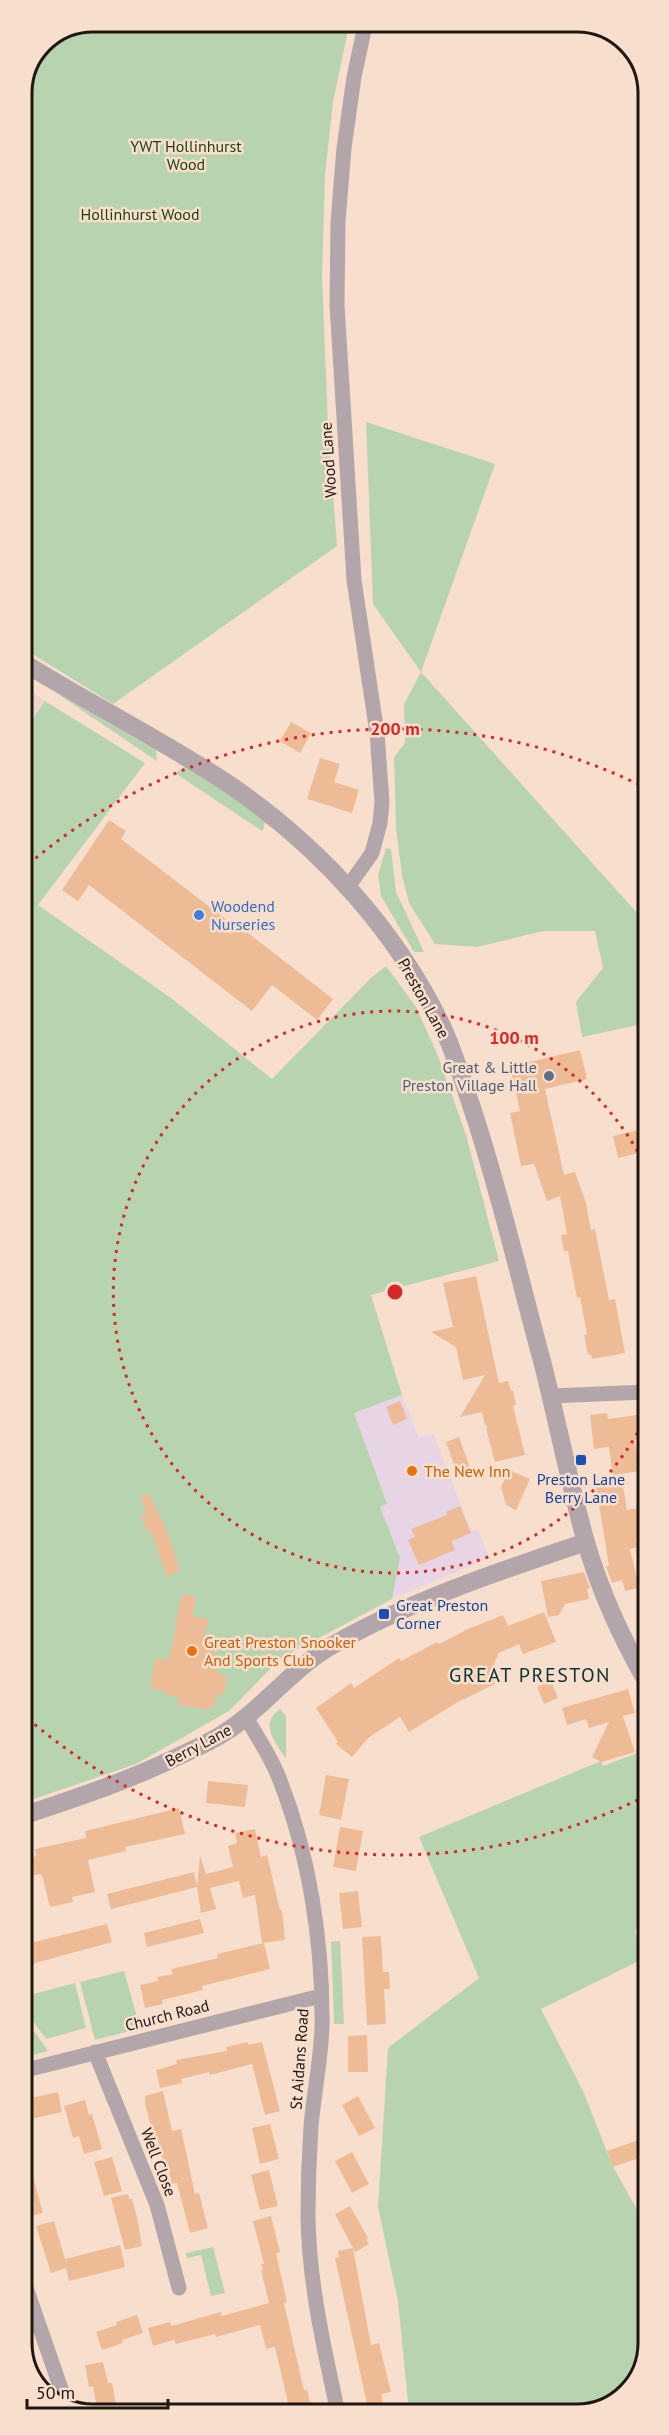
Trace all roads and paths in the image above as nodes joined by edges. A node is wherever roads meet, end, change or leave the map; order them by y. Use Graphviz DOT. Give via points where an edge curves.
graph roads {
  1 [pos="364,32"];
  2 [pos="32,667"];
  3 [pos="348,887"];
  4 [pos="638,1392"];
  5 [pos="550,1396"];
  6 [pos="586,1542"];
  7 [pos="638,1665"];
  8 [pos="246,1717"];
  9 [pos="32,1813"];
  10 [pos="321,1996"];
  11 [pos="95,2052"];
  12 [pos="32,2068"];
  13 [pos="179,2288"];
  14 [pos="32,2305"];
  15 [pos="64,2396"];
  16 [pos="337,2404"];
  1 -- 3 [label="street, Wood Lane" via="344,148 337,305 354,580 377,733 382,802 372,853"];
  2 -- 3 [label="street, Preston Lane" via="235,789 319,857"];
  3 -- 5 [label="street, Preston Lane" via="385,932 454,1053 487,1155"];
  4 -- 5 [label="street"];
  5 -- 6 [label="street, Preston Lane"];
  6 -- 7 [label="street, Preston Lane" via="615,1620"];
  6 -- 8 [label="street, Berry Lane" via="471,1582 351,1635 311,1659"];
  8 -- 9 [label="street, Berry Lane" via="223,1734 138,1776"];
  8 -- 10 [label="street, St Aidans Road" via="276,1771 298,1839 313,1911"];
  10 -- 11 [label="street, Church Road"];
  10 -- 16 [label="street, St Aidans Road" via="308,2217 318,2319"];
  11 -- 12 [label="street, Church Road"];
  11 -- 13 [label="street, Well Close" via="157,2205"];
  14 -- 15 [label="street"];
}
